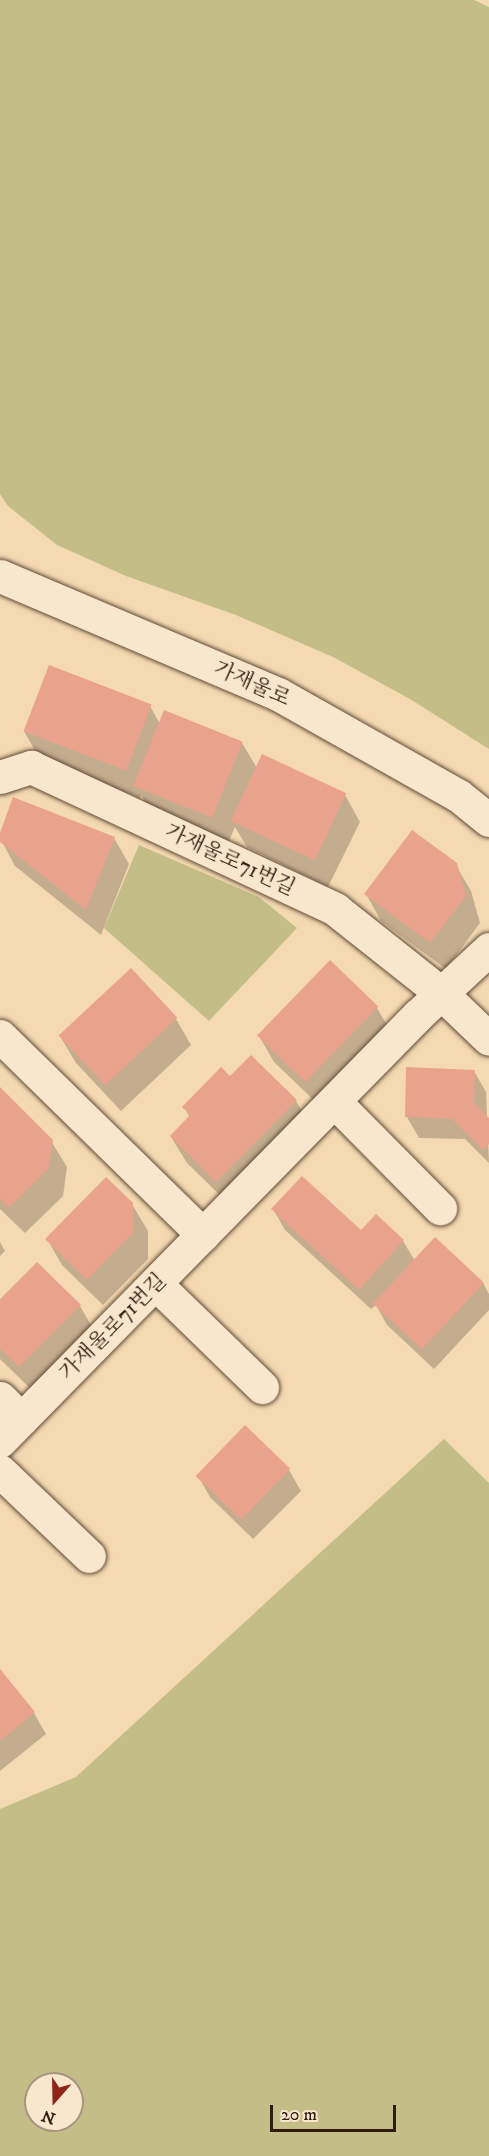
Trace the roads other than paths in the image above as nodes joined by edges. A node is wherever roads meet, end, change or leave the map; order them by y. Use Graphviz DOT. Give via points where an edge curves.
graph roads {
  1 [pos="0,576"];
  2 [pos="0,777"];
  3 [pos="489,820"];
  4 [pos="489,949"];
  5 [pos="441,993"];
  6 [pos="0,1035"];
  7 [pos="489,1039"];
  8 [pos="334,1101"];
  9 [pos="440,1208"];
  10 [pos="204,1235"];
  11 [pos="156,1284"];
  12 [pos="262,1387"];
  13 [pos="7,1420"];
  14 [pos="0,1471"];
  15 [pos="89,1556"];
  1 -- 3 [label="street, 가재울로" via="278,694 459,796"];
  2 -- 5 [label="street, 가재울로71번길" via="31,767 335,909"];
  4 -- 5 [label="street, 가재울로71번길"];
  5 -- 7 [label="street, 가재울로71번길"];
  5 -- 8 [label="street, 가재울로71번길"];
  6 -- 10 [label="street"];
  8 -- 9 [label="street"];
  8 -- 10 [label="street, 가재울로71번길"];
  10 -- 11 [label="street, 가재울로71번길"];
  11 -- 12 [label="street"];
  11 -- 13 [label="street, 가재울로71번길"];
  14 -- 15 [label="street"];
}
